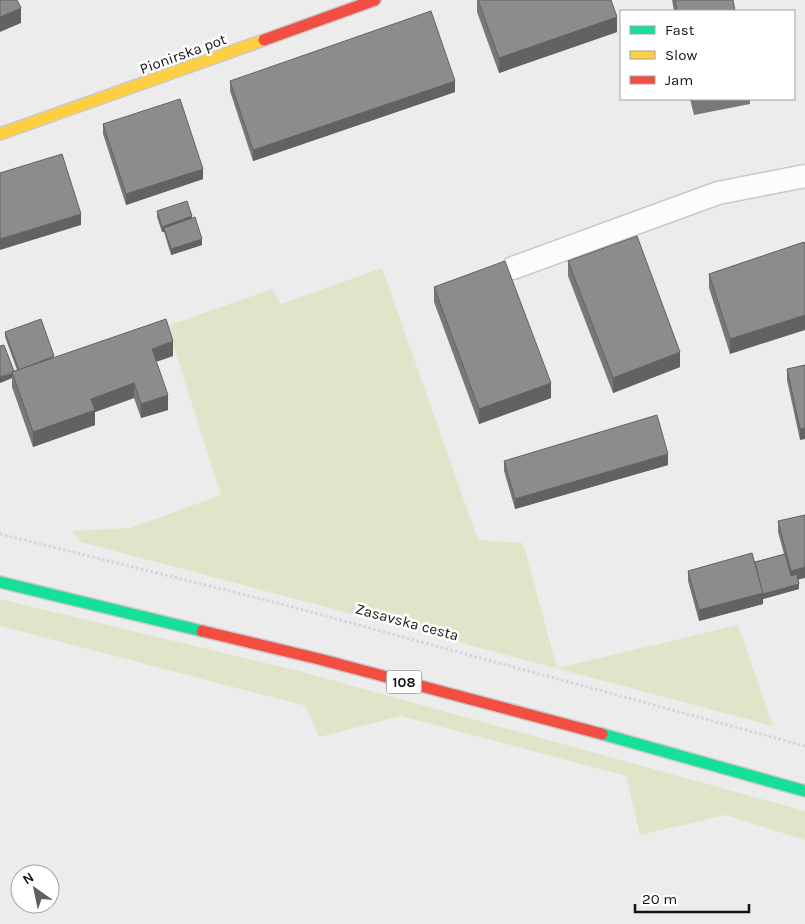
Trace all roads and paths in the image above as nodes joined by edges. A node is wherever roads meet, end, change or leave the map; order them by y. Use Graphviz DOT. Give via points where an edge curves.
graph roads {
  1 [pos="375,0"];
  2 [pos="0,134"];
  3 [pos="805,176"];
  4 [pos="513,268"];
  5 [pos="0,534"];
  6 [pos="0,582"];
  7 [pos="805,746"];
  8 [pos="805,791"];
  1 -- 2 [label="main road, Pionirska pot"];
  3 -- 4 [label="lane" via="718,193"];
  5 -- 7 [label="path, Zasavska cesta" via="279,603"];
  6 -- 8 [label="main road, 108" via="319,659"];
}
